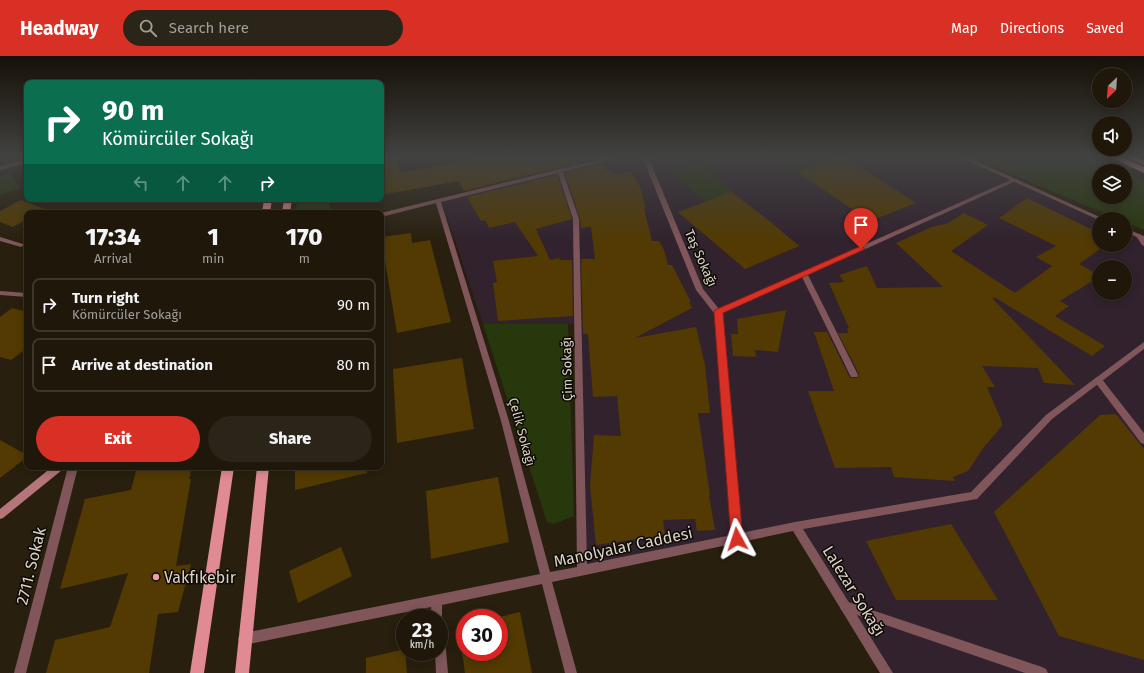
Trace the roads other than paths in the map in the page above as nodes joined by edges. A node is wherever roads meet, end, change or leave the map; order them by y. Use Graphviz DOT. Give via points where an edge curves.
graph roads {
  1 [pos="502,185"];
  2 [pos="565,185"];
  3 [pos="657,185"];
  4 [pos="1004,185"];
  5 [pos="1026,185"];
  6 [pos="438,201"];
  7 [pos="384,214"];
  8 [pos="1092,215"];
  9 [pos="1141,237"];
  10 [pos="0,238"];
  11 [pos="1144,244"];
  12 [pos="21,245"];
  13 [pos="804,274"];
  14 [pos="0,293"];
  15 [pos="24,294"];
  16 [pos="718,312"];
  17 [pos="1144,345"];
  18 [pos="854,375"];
  19 [pos="1098,380"];
  20 [pos="1144,440"];
  21 [pos="55,470"];
  22 [pos="71,470"];
  23 [pos="228,470"];
  24 [pos="263,470"];
  25 [pos="0,515"];
  26 [pos="795,526"];
  27 [pos="737,539"];
  28 [pos="582,571"];
  29 [pos="546,578"];
  30 [pos="436,601"];
  31 [pos="845,606"];
  32 [pos="436,609"];
  33 [pos="244,639"];
  34 [pos="441,661"];
  35 [pos="20,673"];
  36 [pos="197,673"];
  37 [pos="242,673"];
  38 [pos="442,673"];
  39 [pos="571,673"];
  40 [pos="887,673"];
  41 [pos="1042,673"];
  1 -- 6 [label="street"];
  2 -- 28 [label="street, Çim Sokağı" via="576,219"];
  3 -- 16 [label="street, Taş Sokağı" via="700,290"];
  4 -- 13 [label="street"];
  5 -- 8 [label="street"];
  6 -- 7 [label="street"];
  6 -- 29 [label="street, Çelik Sokağı" via="505,421"];
  9 -- 11 [label="street"];
  10 -- 12 [label="street"];
  13 -- 16 [label="street"];
  13 -- 18 [label="street"];
  14 -- 15 [label="street"];
  16 -- 27 [label="street"];
  17 -- 19 [label="street, Manolyalar Caddesi"];
  19 -- 20 [label="street"];
  19 -- 26 [label="street, Manolyalar Caddesi" via="1049,417 974,496"];
  21 -- 25 [label="main road"];
  22 -- 35 [label="street, 2711. Sokak"];
  23 -- 36 [label="main road"];
  24 -- 33 [label="main road"];
  26 -- 27 [label="street, Manolyalar Caddesi"];
  26 -- 31 [label="street, Lalezar Sokağı"];
  27 -- 28 [label="street, Manolyalar Caddesi"];
  28 -- 29 [label="street, Manolyalar Caddesi"];
  29 -- 30 [label="street, Manolyalar Caddesi"];
  29 -- 39 [label="street, Çelik Sokağı"];
  30 -- 32 [label="street"];
  30 -- 33 [label="street, Manolyalar Caddesi"];
  31 -- 40 [label="street, Lalezar Sokağı"];
  31 -- 41 [label="street"];
  33 -- 37 [label="main road"];
  34 -- 38 [label="street"];
}
